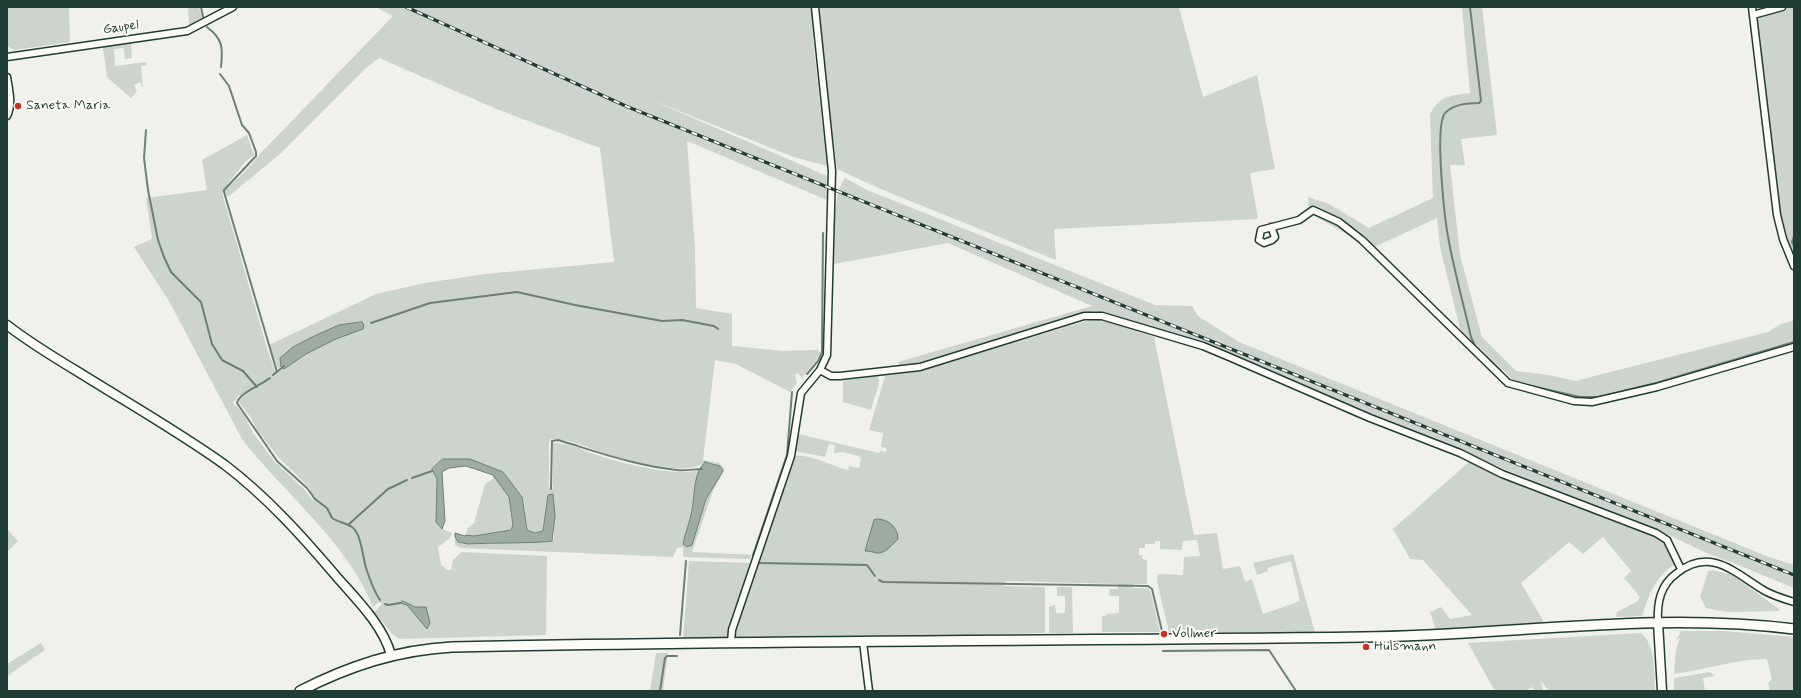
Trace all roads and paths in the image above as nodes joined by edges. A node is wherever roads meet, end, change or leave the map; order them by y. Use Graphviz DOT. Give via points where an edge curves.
graph roads {
  1 [pos="233,7"];
  2 [pos="815,7"];
  3 [pos="1752,7"];
  4 [pos="1782,7"];
  5 [pos="1754,15"];
  6 [pos="7,57"];
  7 [pos="7,77"];
  8 [pos="7,116"];
  9 [pos="1271,228"];
  10 [pos="1794,266"];
  11 [pos="7,325"];
  12 [pos="1794,347"];
  13 [pos="820,370"];
  14 [pos="1682,569"];
  15 [pos="1794,602"];
  16 [pos="1658,622"];
  17 [pos="1794,629"];
  18 [pos="864,642"];
  19 [pos="731,643"];
  20 [pos="392,654"];
  21 [pos="300,691"];
  22 [pos="869,691"];
  23 [pos="1662,691"];
  1 -- 6 [label="street, Gaupel" via="187,31"];
  2 -- 13 [label="street" via="832,176 828,341 827,355"];
  3 -- 5 [label="street"];
  4 -- 5 [label="street"];
  5 -- 10 [label="street" via="1777,216"];
  7 -- 8 [label="street" via="10,108"];
  9 -- 12 [label="street" via="1299,220 1313,210 1339,222 1362,240 1508,384 1574,401 1592,402 1656,387"];
  11 -- 20 [label="street" via="205,452 245,482 283,516 342,582 368,614"];
  13 -- 14 [label="street" via="831,376 840,376 920,367 1084,316 1102,316 1221,353 1364,416 1460,453 1502,474 1656,533 1667,540"];
  13 -- 19 [label="street" via="806,384 800,396 791,456 732,630"];
  14 -- 15 [label="street" via="1699,563 1723,565 1766,591"];
  14 -- 16 [label="street" via="1672,577 1663,590 1657,607"];
  16 -- 17 [label="main road" via="1732,623"];
  16 -- 18 [label="main road" via="1413,637"];
  16 -- 23 [label="street"];
  18 -- 19 [label="main road"];
  18 -- 22 [label="street"];
  19 -- 20 [label="main road" via="452,646"];
  20 -- 21 [label="main road" via="356,666"];
}
